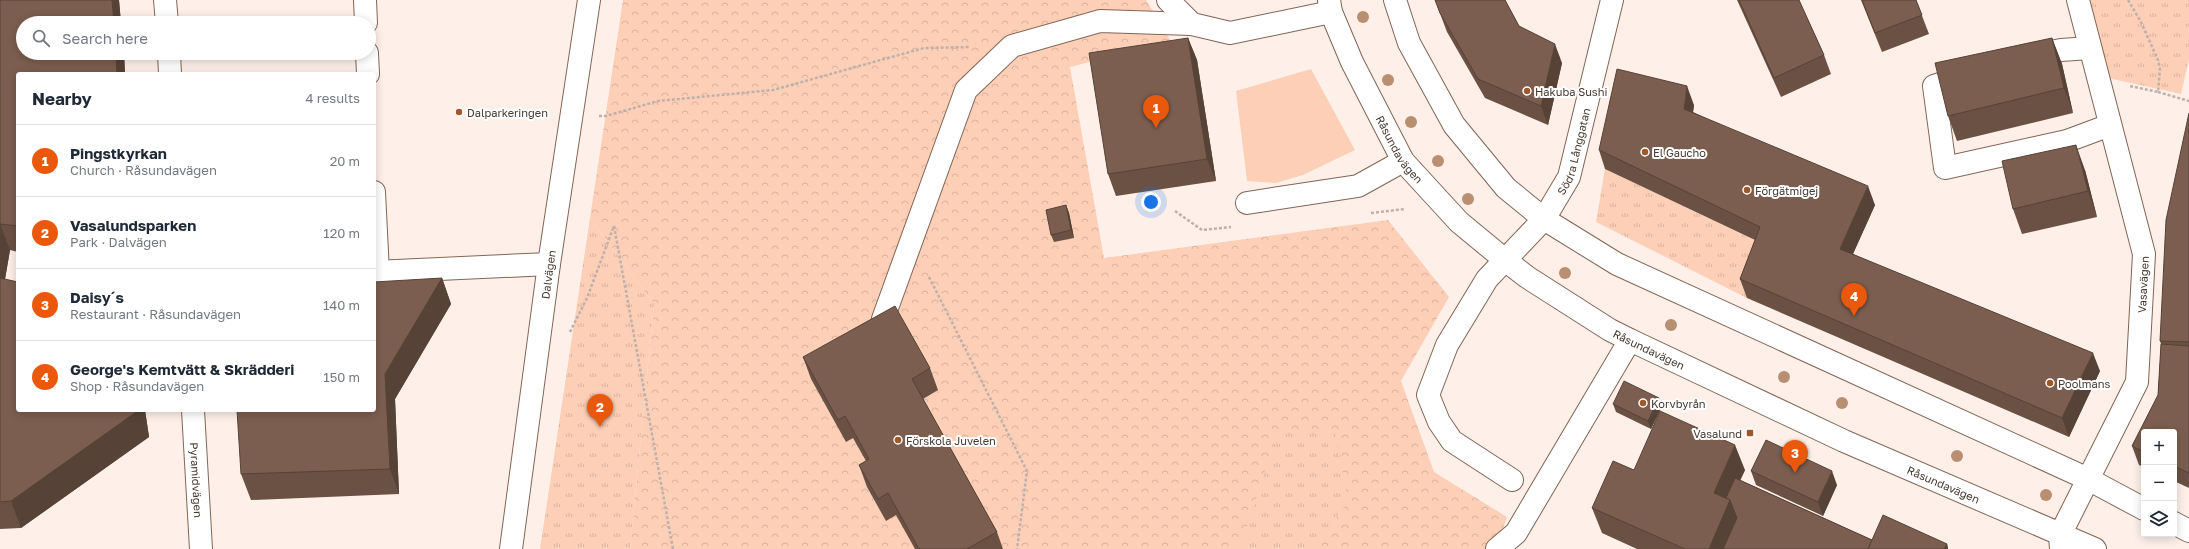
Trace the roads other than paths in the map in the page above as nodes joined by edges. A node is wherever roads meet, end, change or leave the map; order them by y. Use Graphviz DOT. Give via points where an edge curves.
graph roads {
  1 [pos="165,0"];
  2 [pos="365,0"];
  3 [pos="589,0"];
  4 [pos="1168,0"];
  5 [pos="1394,0"];
  6 [pos="1612,0"];
  7 [pos="2078,0"];
  8 [pos="1330,6"];
  9 [pos="166,16"];
  10 [pos="366,16"];
  11 [pos="1192,24"];
  12 [pos="2090,48"];
  13 [pos="169,60"];
  14 [pos="367,60"];
  15 [pos="2006,62"];
  16 [pos="1984,69"];
  17 [pos="170,72"];
  18 [pos="368,72"];
  19 [pos="2110,125"];
  20 [pos="1403,161"];
  21 [pos="1247,203"];
  22 [pos="1544,219"];
  23 [pos="1505,260"];
  24 [pos="549,264"];
  25 [pos="376,272"];
  26 [pos="883,319"];
  27 [pos="1630,340"];
  28 [pos="193,412"];
  29 [pos="2088,479"];
  30 [pos="1512,480"];
  31 [pos="2141,507"];
  32 [pos="2177,525"];
  33 [pos="2189,531"];
  34 [pos="2061,542"];
  35 [pos="201,549"];
  36 [pos="511,549"];
  37 [pos="1497,549"];
  38 [pos="2095,549"];
  1 -- 9 [label="street"];
  2 -- 10 [label="street"];
  3 -- 24 [label="street, Dalvägen"];
  4 -- 11 [label="street"];
  5 -- 22 [label="street" via="1410,43 1454,125 1506,188"];
  6 -- 22 [label="street, Södra Långgatan" via="1569,178"];
  7 -- 12 [label="street, Vasavägen"];
  8 -- 11 [label="street" via="1230,33"];
  8 -- 20 [label="street, Råsundavägen" via="1352,62"];
  11 -- 26 [label="street" via="1100,21 1012,46 966,90"];
  12 -- 15 [label="street" via="2061,50"];
  12 -- 19 [label="street, Vasavägen"];
  13 -- 17 [label="street"];
  14 -- 18 [label="street"];
  16 -- 19 [label="street" via="1934,86 1946,168 2067,141"];
  19 -- 29 [label="street, Vasavägen" via="2144,254 2137,382"];
  20 -- 21 [label="street" via="1358,186"];
  20 -- 23 [label="street, Råsundavägen" via="1459,222"];
  22 -- 23 [label="street, Södra Långgatan"];
  22 -- 29 [label="street" via="1617,264"];
  23 -- 27 [label="street, Råsundavägen" via="1560,298"];
  23 -- 30 [label="street, Södra Långgatan" via="1487,279 1447,345 1428,395 1439,422 1452,441"];
  24 -- 25 [label="street"];
  24 -- 36 [label="street, Dalvägen"];
  27 -- 34 [label="street, Råsundavägen"];
  27 -- 37 [label="street" via="1516,532"];
  28 -- 35 [label="street, Pyramidvägen"];
  29 -- 31 [label="street"];
  29 -- 34 [label="street, Vasavägen"];
  32 -- 33 [label="street"];
  34 -- 38 [label="street, Råsundavägen"];
}
